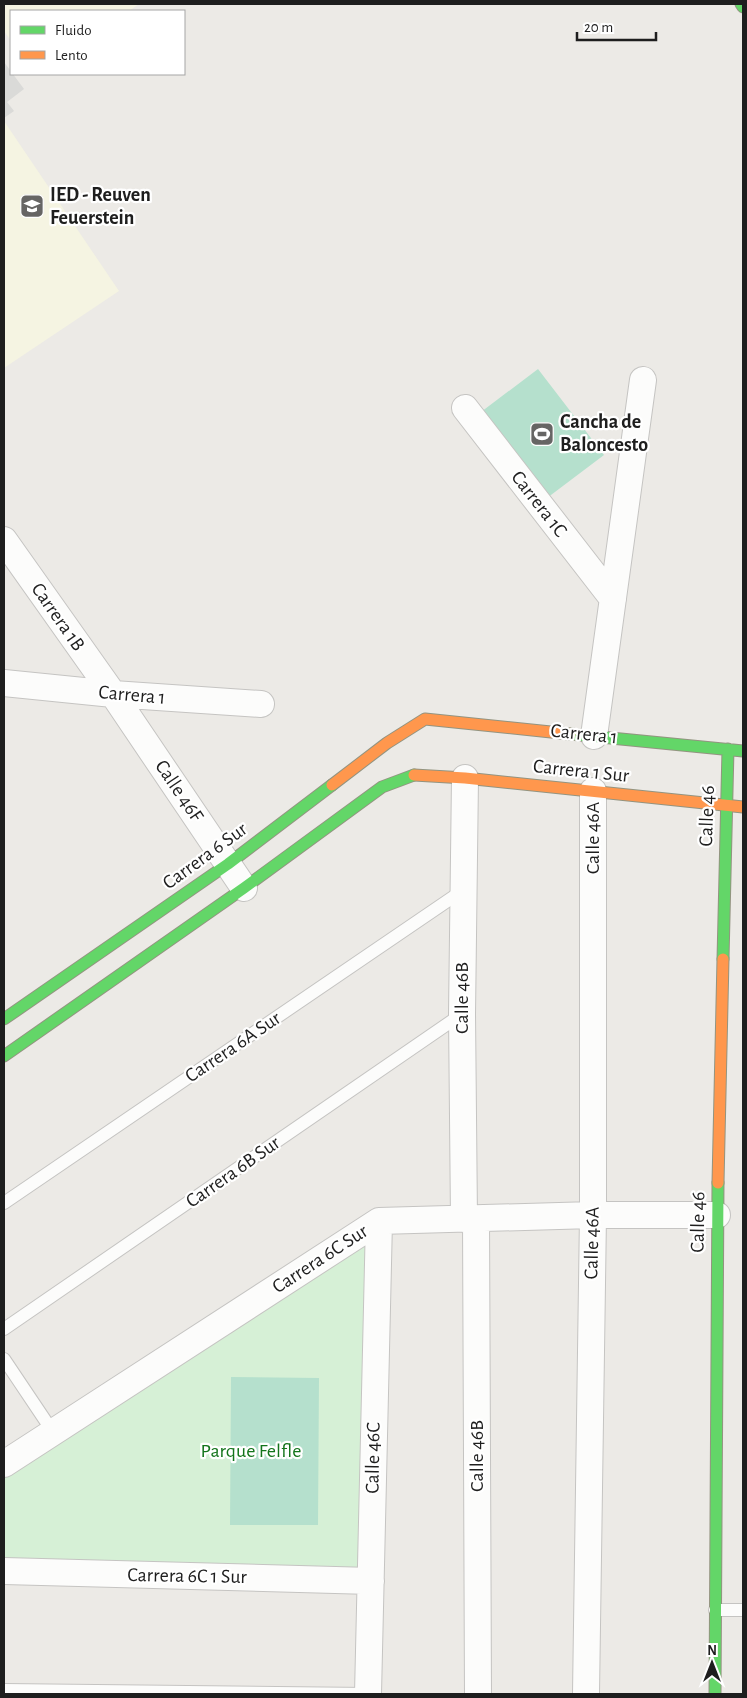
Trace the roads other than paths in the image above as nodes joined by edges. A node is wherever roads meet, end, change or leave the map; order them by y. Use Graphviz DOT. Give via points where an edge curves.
graph roads {
  1 [pos="643,380"];
  2 [pos="465,408"];
  3 [pos="4,540"];
  4 [pos="613,599"];
  5 [pos="4,682"];
  6 [pos="113,694"];
  7 [pos="261,704"];
  8 [pos="424,719"];
  9 [pos="594,736"];
  10 [pos="728,749"];
  11 [pos="743,751"];
  12 [pos="465,778"];
  13 [pos="593,791"];
  14 [pos="725,805"];
  15 [pos="743,807"];
  16 [pos="228,864"];
  17 [pos="244,888"];
  18 [pos="462,890"];
  19 [pos="462,1014"];
  20 [pos="4,1020"];
  21 [pos="4,1056"];
  22 [pos="4,1203"];
  23 [pos="593,1215"];
  24 [pos="717,1215"];
  25 [pos="470,1218"];
  26 [pos="379,1221"];
  27 [pos="4,1329"];
  28 [pos="4,1359"];
  29 [pos="53,1432"];
  30 [pos="4,1464"];
  31 [pos="4,1571"];
  32 [pos="371,1581"];
  33 [pos="715,1610"];
  34 [pos="743,1610"];
  35 [pos="4,1690"];
  36 [pos="368,1694"];
  37 [pos="478,1694"];
  38 [pos="586,1694"];
  39 [pos="715,1694"];
  1 -- 4 [label="street"];
  2 -- 4 [label="street, Carrera 1C"];
  3 -- 6 [label="street, Carrera 1B"];
  4 -- 9 [label="street"];
  5 -- 6 [label="street, Carrera 1"];
  6 -- 7 [label="street, Carrera 1"];
  6 -- 16 [label="street, Calle 46F"];
  8 -- 9 [label="street, Carrera 1"];
  8 -- 16 [label="street, Carrera 6 Sur" via="387,743"];
  9 -- 10 [label="street, Carrera 1"];
  10 -- 11 [label="street, Carrera 1"];
  10 -- 14 [label="street, Calle 46"];
  12 -- 13 [label="street, Carrera 1 Sur"];
  12 -- 17 [label="street, Carrera 1 Sur" via="415,775 382,787"];
  12 -- 18 [label="street, Calle 46B"];
  13 -- 14 [label="street, Carrera 1 Sur"];
  13 -- 23 [label="street, Calle 46A"];
  14 -- 15 [label="street, Carrera 1 Sur"];
  14 -- 24 [label="street, Calle 46"];
  16 -- 17 [label="street, Calle 46F"];
  16 -- 20 [label="street, Carrera 6 Sur"];
  17 -- 21 [label="street"];
  18 -- 19 [label="street, Calle 46B"];
  18 -- 22 [label="lane, Carrera 6A Sur"];
  19 -- 25 [label="street, Calle 46B"];
  19 -- 27 [label="lane, Carrera 6B Sur"];
  23 -- 24 [label="street, Carrera 6C Sur"];
  23 -- 25 [label="street, Carrera 6C Sur"];
  23 -- 38 [label="street, Calle 46A"];
  24 -- 33 [label="street, Calle 46"];
  25 -- 26 [label="street, Carrera 6C Sur"];
  25 -- 37 [label="street, Calle 46B"];
  26 -- 29 [label="street, Carrera 6C Sur"];
  26 -- 32 [label="street, Calle 46C"];
  28 -- 29 [label="lane"];
  29 -- 30 [label="street, Carrera 6C Sur"];
  31 -- 32 [label="street, Carrera 6C 1 Sur"];
  32 -- 36 [label="street, Calle 46C"];
  33 -- 34 [label="lane"];
  33 -- 39 [label="street, Calle 46"];
  35 -- 36 [label="lane"];
}
